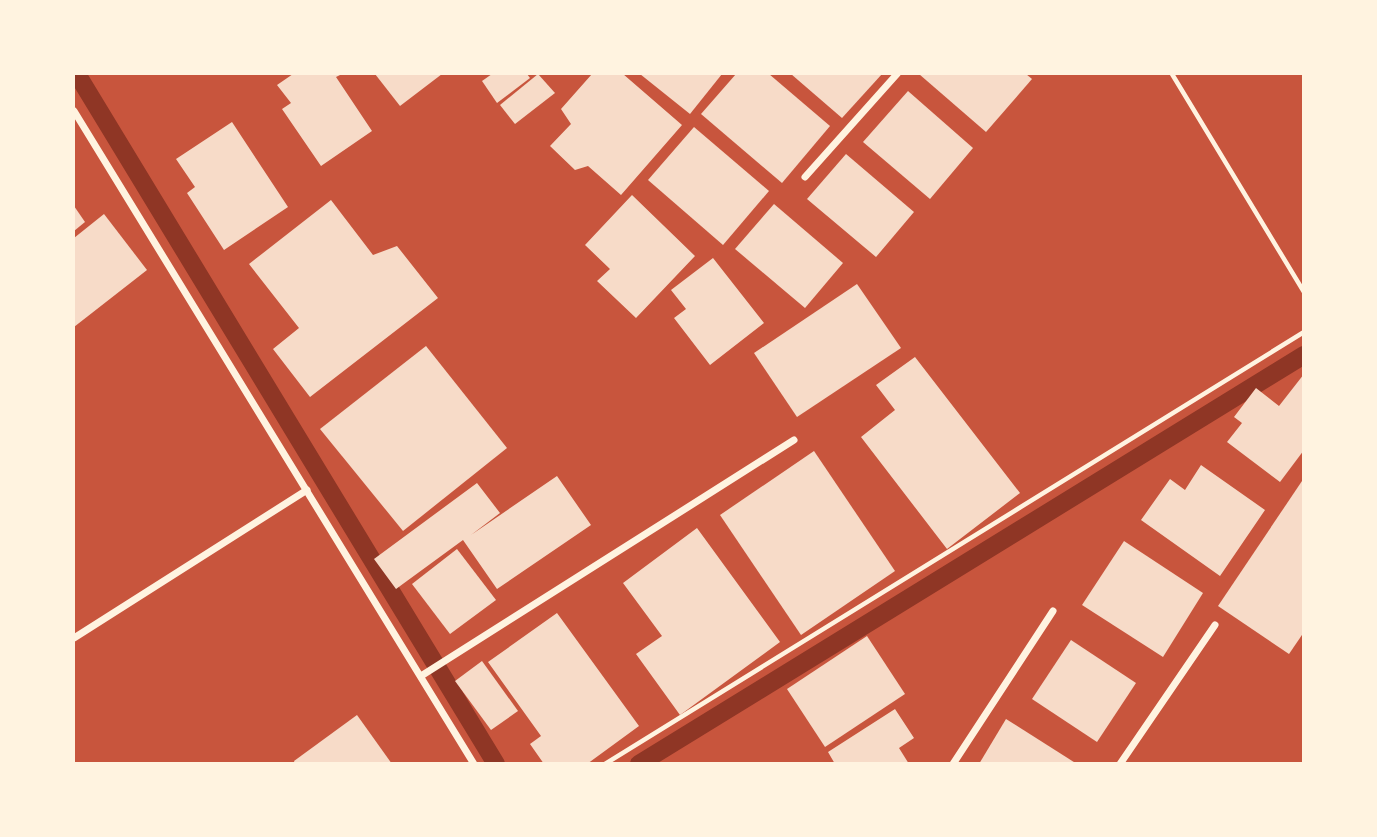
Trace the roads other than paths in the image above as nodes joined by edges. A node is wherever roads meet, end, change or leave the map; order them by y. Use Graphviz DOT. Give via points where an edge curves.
graph roads {
  1 [pos="897,74"];
  2 [pos="74,111"];
  3 [pos="805,177"];
  4 [pos="794,440"];
  5 [pos="307,490"];
  6 [pos="1053,611"];
  7 [pos="1215,625"];
  8 [pos="74,638"];
  9 [pos="421,676"];
  10 [pos="474,764"];
  11 [pos="953,764"];
  12 [pos="1120,764"];
  1 -- 3 [label="street"];
  2 -- 5 [label="street"];
  4 -- 9 [label="street"];
  5 -- 8 [label="street"];
  5 -- 9 [label="street"];
  6 -- 11 [label="street"];
  7 -- 12 [label="street"];
  9 -- 10 [label="street"];
}
